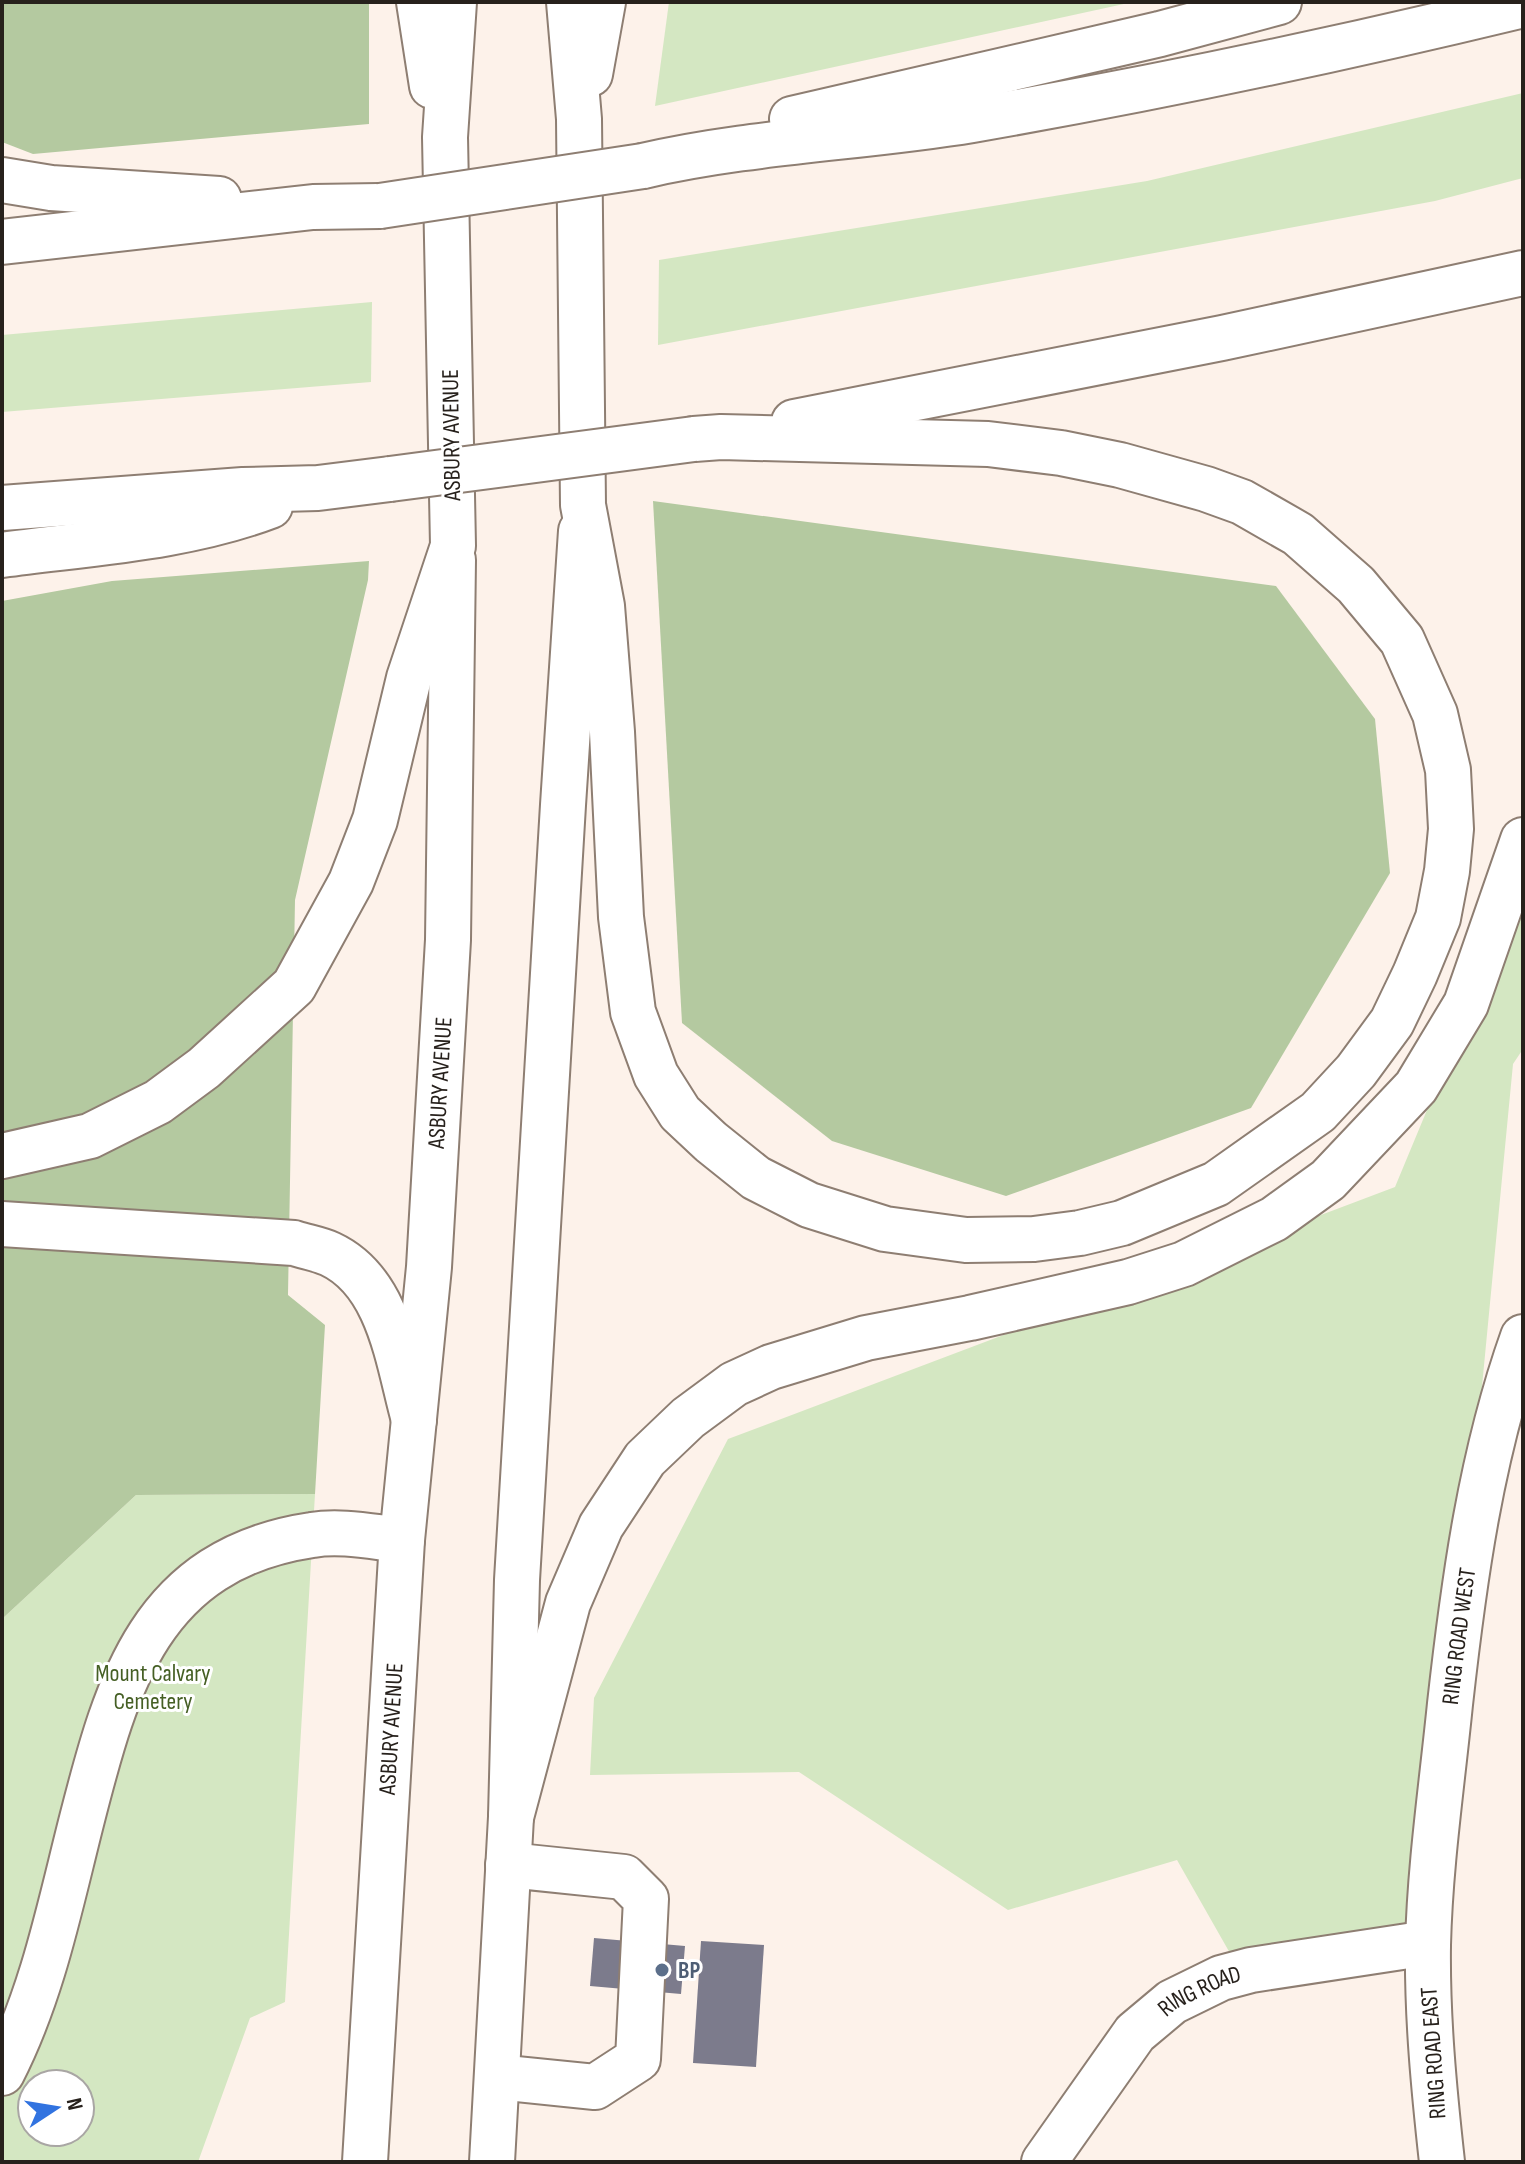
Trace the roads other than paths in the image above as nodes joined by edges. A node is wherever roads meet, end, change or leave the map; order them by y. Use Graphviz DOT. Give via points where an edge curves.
graph roads {
  1 [pos="419,2"];
  2 [pos="454,2"];
  3 [pos="569,2"];
  4 [pos="603,2"];
  5 [pos="1279,2"];
  6 [pos="1523,5"];
  7 [pos="579,119"];
  8 [pos="445,137"];
  9 [pos="707,153"];
  10 [pos="2,180"];
  11 [pos="313,207"];
  12 [pos="2,242"];
  13 [pos="1523,273"];
  14 [pos="707,438"];
  15 [pos="318,488"];
  16 [pos="583,505"];
  17 [pos="2,508"];
  18 [pos="453,546"];
  19 [pos="2,555"];
  20 [pos="1523,840"];
  21 [pos="2,1156"];
  22 [pos="2,1224"];
  23 [pos="1523,1337"];
  24 [pos="1514,1388"];
  25 [pos="414,1420"];
  26 [pos="402,1540"];
  27 [pos="511,1817"];
  28 [pos="508,1865"];
  29 [pos="1428,1943"];
  30 [pos="2,2073"];
  31 [pos="497,2077"];
  32 [pos="1092,2094"];
  33 [pos="365,2162"];
  34 [pos="492,2162"];
  35 [pos="1044,2162"];
  36 [pos="1076,2162"];
  37 [pos="1442,2162"];
  1 -- 8 [label="main road" via="428,70"];
  2 -- 8 [label="main road, ASBURY AVENUE"];
  3 -- 7 [label="main road"];
  4 -- 7 [label="main road"];
  5 -- 9 [label="main road" via="765,126"];
  6 -- 9 [label="main road" via="1187,80 984,117"];
  7 -- 16 [label="main road"];
  8 -- 18 [label="main road, ASBURY AVENUE"];
  9 -- 11 [label="main road, bridge" via="380,206"];
  10 -- 11 [label="main road"];
  11 -- 12 [label="main road"];
  13 -- 14 [label="main road" via="1222,338"];
  14 -- 15 [label="main road, bridge"];
  14 -- 16 [label="main road" via="988,444 1120,465 1242,502 1298,534 1356,585 1402,640 1435,714 1448,770 1451,829 1438,918 1415,974 1392,1022 1318,1112 1202,1191 1122,1223 1034,1239 966,1240 885,1229 809,1205 756,1178 711,1142 680,1113 656,1075 633,1012 621,917 602,606"];
  15 -- 17 [label="main road"];
  15 -- 19 [label="main road" via="242,517 196,527"];
  16 -- 27 [label="main road" via="517,1580"];
  18 -- 21 [label="main road" via="409,678 375,820 351,882 294,986 158,1102 90,1136"];
  18 -- 25 [label="main road, ASBURY AVENUE" via="448,940 429,1267"];
  20 -- 27 [label="main road" via="1466,1004 1416,1087 1328,1180 1274,1219 1184,1264 1128,1282 866,1338 771,1367 734,1384 645,1459 601,1526 568,1603"];
  22 -- 25 [label="main road" via="294,1243 328,1253 366,1281 384,1313"];
  23 -- 24 [label="main road, RING ROAD WEST"];
  24 -- 29 [label="main road, RING ROAD WEST" via="1488,1458 1463,1590"];
  25 -- 26 [label="main road, ASBURY AVENUE"];
  26 -- 30 [label="main road" via="315,1534 272,1543 210,1572 161,1618 123,1682 40,1981"];
  26 -- 33 [label="main road, ASBURY AVENUE"];
  27 -- 28 [label="main road"];
  28 -- 31 [label="main road"];
  28 -- 31 [label="main road" via="624,1877 646,1899 638,2059 595,2087"];
  29 -- 32 [label="main road, RING ROAD" via="1221,1978 1172,2002 1135,2033"];
  29 -- 37 [label="main road, RING ROAD EAST"];
  31 -- 34 [label="main road"];
  32 -- 35 [label="main road, RING ROAD"];
  32 -- 36 [label="main road"];
}
